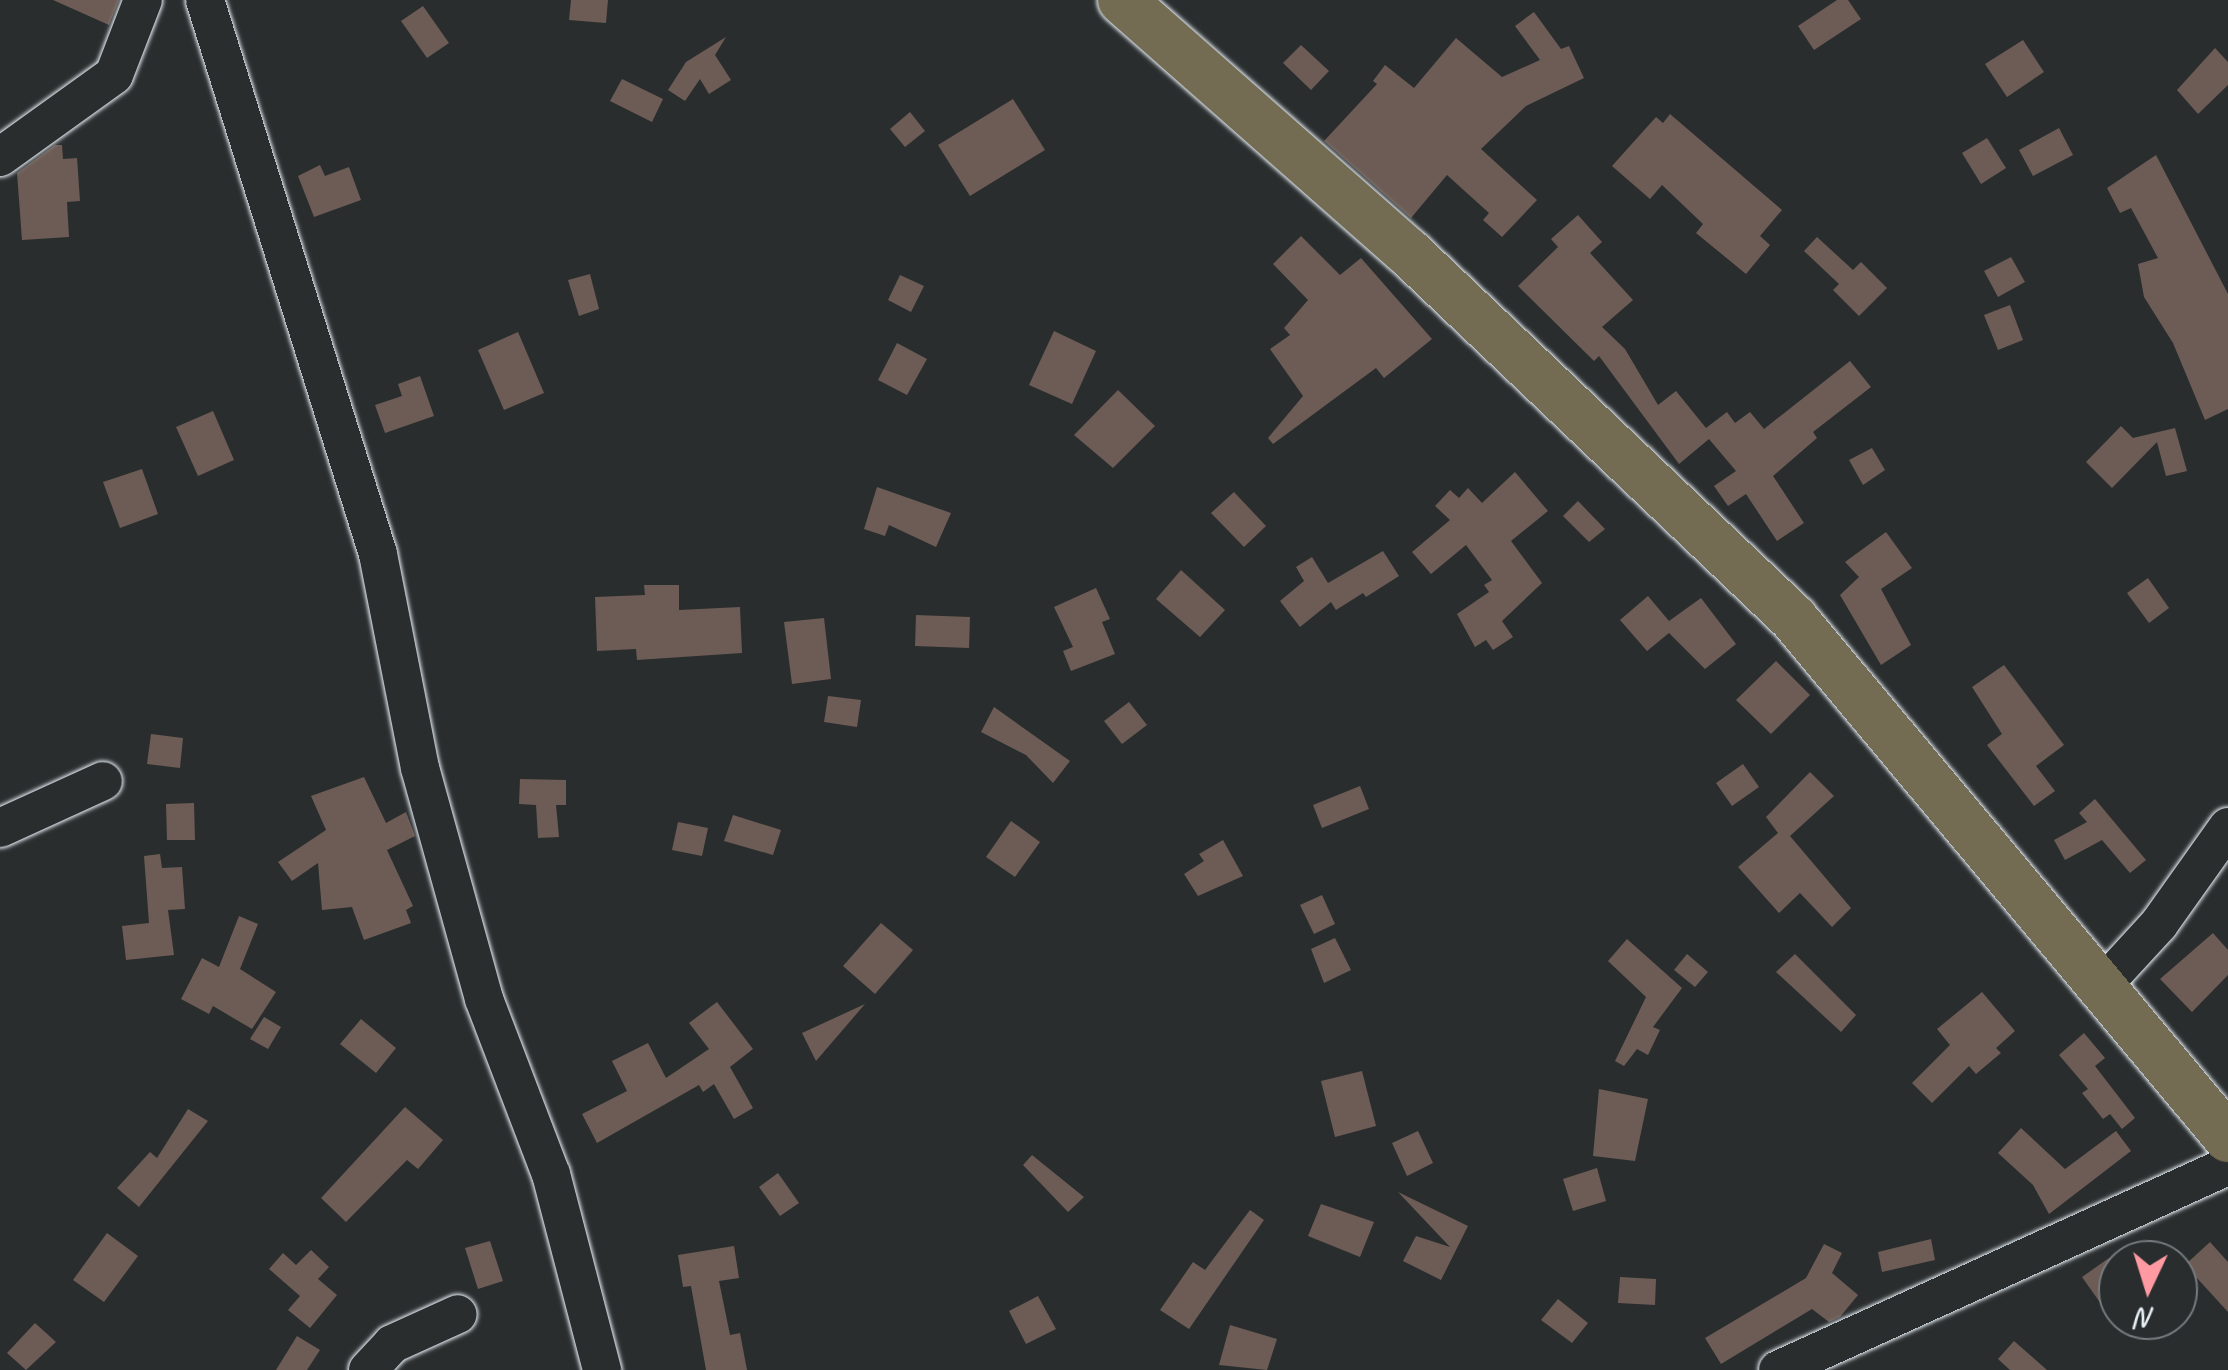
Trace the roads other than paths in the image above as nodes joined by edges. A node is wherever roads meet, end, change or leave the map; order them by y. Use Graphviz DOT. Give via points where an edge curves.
graph roads {
  1 [pos="143,0"];
  2 [pos="205,0"];
  3 [pos="1122,0"];
  4 [pos="0,157"];
  5 [pos="103,782"];
  6 [pos="2228,827"];
  7 [pos="0,828"];
  8 [pos="2103,985"];
  9 [pos="2228,1138"];
  10 [pos="2228,1166"];
  11 [pos="458,1314"];
  12 [pos="368,1370"];
  13 [pos="602,1370"];
  14 [pos="1778,1370"];
  1 -- 4 [label="street" via="114,74"];
  2 -- 13 [label="street" via="378,554 420,768 484,999 551,1174"];
  3 -- 8 [label="main road" via="1407,250 1793,618"];
  5 -- 7 [label="street"];
  6 -- 8 [label="street" via="2158,924"];
  8 -- 9 [label="main road"];
  10 -- 14 [label="street"];
  11 -- 12 [label="street" via="392,1344"];
}
